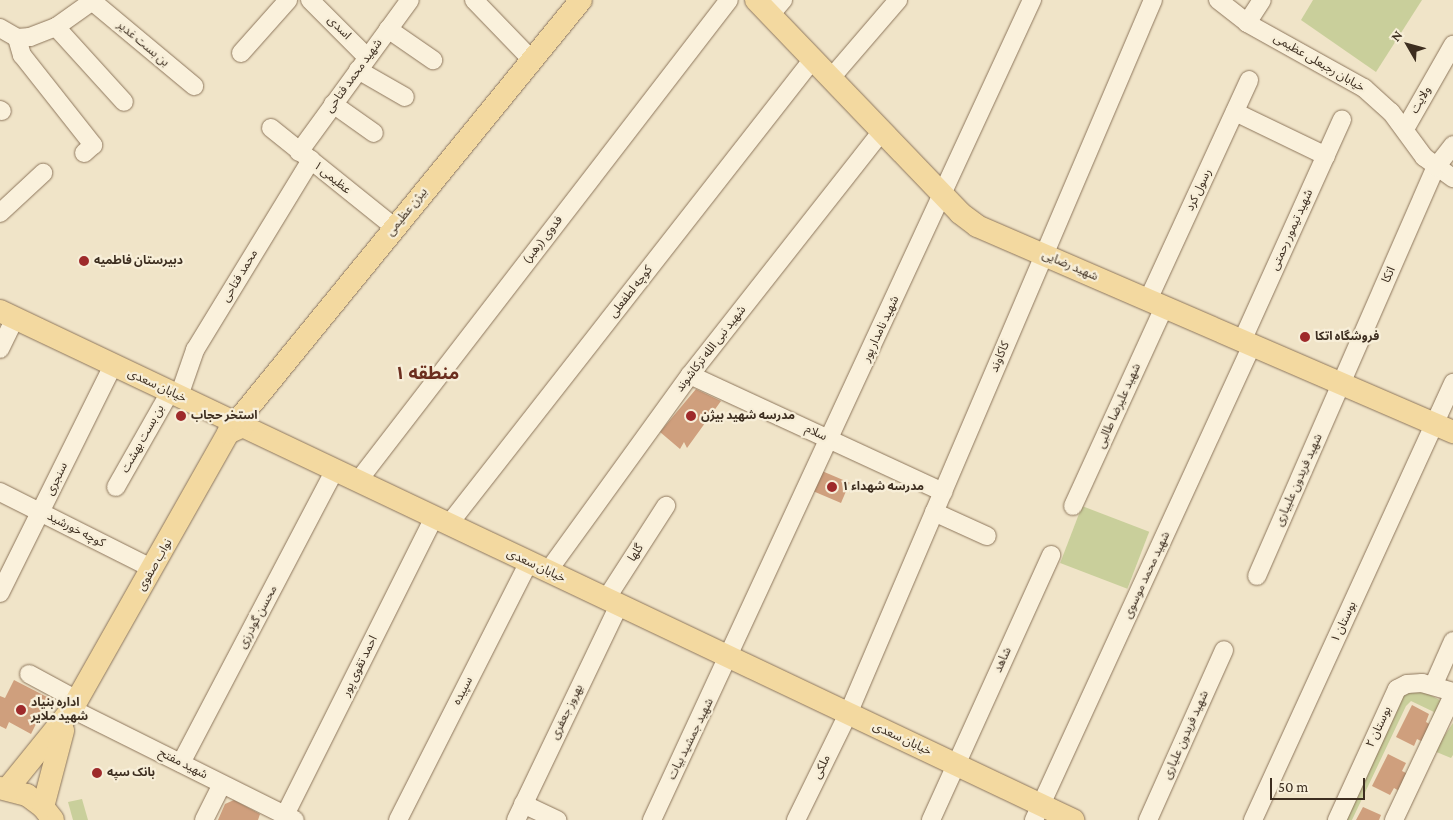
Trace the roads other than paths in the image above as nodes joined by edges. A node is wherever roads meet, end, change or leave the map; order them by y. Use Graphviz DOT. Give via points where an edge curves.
graph roads {
  1 [pos="288,0"];
  2 [pos="310,0"];
  3 [pos="410,0"];
  4 [pos="474,0"];
  5 [pos="581,0"];
  6 [pos="729,0"];
  7 [pos="898,0"];
  8 [pos="1032,0"];
  9 [pos="1153,0"];
  10 [pos="1218,0"];
  11 [pos="1262,0"];
  12 [pos="93,1"];
  13 [pos="770,5"];
  14 [pos="1248,23"];
  15 [pos="56,27"];
  16 [pos="0,28"];
  17 [pos="388,29"];
  18 [pos="17,38"];
  19 [pos="1453,45"];
  20 [pos="240,53"];
  21 [pos="813,59"];
  22 [pos="433,60"];
  23 [pos="532,60"];
  24 [pos="362,63"];
  25 [pos="830,78"];
  26 [pos="1249,80"];
  27 [pos="194,86"];
  28 [pos="405,97"];
  29 [pos="124,102"];
  30 [pos="333,104"];
  31 [pos="1235,112"];
  32 [pos="1342,120"];
  33 [pos="271,128"];
  34 [pos="1405,129"];
  35 [pos="882,131"];
  36 [pos="374,133"];
  37 [pos="1453,145"];
  38 [pos="84,153"];
  39 [pos="305,156"];
  40 [pos="1326,156"];
  41 [pos="1436,167"];
  42 [pos="43,172"];
  43 [pos="1453,178"];
  44 [pos="942,195"];
  45 [pos="0,213"];
  46 [pos="394,227"];
  47 [pos="1044,255"];
  48 [pos="1156,304"];
  49 [pos="7,314"];
  50 [pos="1247,343"];
  51 [pos="0,349"];
  52 [pos="113,365"];
  53 [pos="690,375"];
  54 [pos="1453,383"];
  55 [pos="1341,384"];
  56 [pos="174,394"];
  57 [pos="243,426"];
  58 [pos="1444,428"];
  59 [pos="830,440"];
  60 [pos="336,470"];
  61 [pos="358,481"];
  62 [pos="116,487"];
  63 [pos="0,492"];
  64 [pos="943,492"];
  65 [pos="666,506"];
  66 [pos="1073,506"];
  67 [pos="40,512"];
  68 [pos="934,512"];
  69 [pos="442,521"];
  70 [pos="987,536"];
  71 [pos="1051,555"];
  72 [pos="539,567"];
  73 [pos="153,569"];
  74 [pos="1257,576"];
  75 [pos="0,593"];
  76 [pos="612,602"];
  77 [pos="1453,641"];
  78 [pos="1224,650"];
  79 [pos="730,658"];
  80 [pos="29,674"];
  81 [pos="1434,684"];
  82 [pos="1453,694"];
  83 [pos="74,704"];
  84 [pos="848,714"];
  85 [pos="181,763"];
  86 [pos="956,764"];
  87 [pos="222,784"];
  88 [pos="4,788"];
  89 [pos="524,804"];
  90 [pos="48,813"];
  91 [pos="1038,813"];
  92 [pos="290,818"];
  93 [pos="204,820"];
  94 [pos="398,820"];
  95 [pos="516,820"];
  96 [pos="558,820"];
  97 [pos="652,820"];
  98 [pos="796,820"];
  99 [pos="931,820"];
  100 [pos="1073,820"];
  101 [pos="1148,820"];
  102 [pos="1253,820"];
  103 [pos="1337,820"];
  104 [pos="1394,820"];
  1 -- 20 [label="street"];
  2 -- 24 [label="street, اسدی"];
  3 -- 17 [label="street, شهید محمد فتاحی"];
  4 -- 23 [label="street"];
  5 -- 23 [label="main road, بیژن عظیمی"];
  6 -- 61 [label="street, فدوی (رهبر)"];
  7 -- 25 [label="street"];
  8 -- 44 [label="street, شهید نامدار پور"];
  9 -- 47 [label="street, کاکاوند"];
  10 -- 14 [label="street, خیابان رجبعلی عظیمی"];
  11 -- 14 [label="street"];
  12 -- 15 [label="street"];
  12 -- 27 [label="street, بن بست غدیر"];
  13 -- 21 [label="main road, شهید رضایی"];
  14 -- 34 [label="street, خیابان رجبعلی عظیمی" via="1364,88 1392,112"];
  15 -- 18 [label="street" via="30,37"];
  15 -- 29 [label="street"];
  16 -- 18 [label="street"];
  17 -- 22 [label="street"];
  17 -- 24 [label="street, شهید محمد فتاحی"];
  18 -- 38 [label="street" via="22,55 93,145"];
  19 -- 34 [label="street, ولایت"];
  21 -- 25 [label="main road, شهید رضایی"];
  21 -- 69 [label="street, کوچه لطفعلی"];
  23 -- 46 [label="main road, بیژن عظیمی"];
  24 -- 28 [label="street, اسدی"];
  24 -- 30 [label="street, شهید محمد فتاحی"];
  25 -- 35 [label="main road, شهید رضایی"];
  26 -- 31 [label="street, رسول کرد"];
  30 -- 36 [label="street"];
  30 -- 39 [label="street, شهید محمد فتاحی"];
  31 -- 40 [label="street"];
  31 -- 48 [label="street, رسول کرد"];
  32 -- 40 [label="street, شهید تیمور رحمتی"];
  33 -- 39 [label="street, عظیمی ۱"];
  34 -- 41 [label="street, خیابان رجبعلی عظیمی" via="1424,157"];
  35 -- 44 [label="main road, شهید رضایی"];
  35 -- 53 [label="street, شهید نبی الله ترکاشوند"];
  37 -- 41 [label="street"];
  39 -- 46 [label="street, عظیمی ۱"];
  39 -- 56 [label="street, محمد فتاحی" via="195,350"];
  40 -- 50 [label="street, شهید تیمور رحمتی"];
  41 -- 43 [label="street, خیابان رجبعلی عظیمی"];
  41 -- 55 [label="street, اتکا"];
  42 -- 45 [label="street"];
  44 -- 47 [label="main road, شهید رضایی" via="977,226"];
  44 -- 59 [label="street, شهید نامدار پور"];
  46 -- 57 [label="main road, بیژن عظیمی" via="240,418"];
  47 -- 48 [label="main road, شهید رضایی"];
  47 -- 64 [label="street, کاکاوند"];
  48 -- 50 [label="main road, شهید رضایی"];
  48 -- 66 [label="street, شهید علیرضا طالبی"];
  49 -- 51 [label="street"];
  49 -- 52 [label="main road, خیابان سعدی"];
  50 -- 55 [label="main road, شهید رضایی"];
  50 -- 91 [label="street, شهید محمد موسوی"];
  52 -- 56 [label="main road, خیابان سعدی"];
  52 -- 67 [label="street, سنجری"];
  53 -- 59 [label="street, سلام"];
  53 -- 72 [label="street, شهید نبی الله ترکاشوند"];
  54 -- 58 [label="street, بوستان ۱"];
  55 -- 58 [label="main road, شهید رضایی"];
  55 -- 74 [label="street, شهید فریدون علییاری"];
  56 -- 57 [label="main road, خیابان سعدی"];
  56 -- 62 [label="street, بن بست بهشت"];
  57 -- 60 [label="main road, خیابان سعدی"];
  57 -- 73 [label="main road, نواب صفوی" via="228,433"];
  58 -- 102 [label="street, بوستان ۱"];
  59 -- 64 [label="street, سلام"];
  59 -- 79 [label="street, شهید نامدار پور"];
  60 -- 61 [label="main road, خیابان سعدی"];
  60 -- 85 [label="street, محسن گودرزی"];
  61 -- 69 [label="main road, خیابان سعدی"];
  63 -- 67 [label="street, کوچه خورشید"];
  64 -- 68 [label="street, کاکاوند"];
  65 -- 76 [label="street, گلها"];
  67 -- 73 [label="street, کوچه خورشید"];
  67 -- 75 [label="street, سنجری"];
  68 -- 70 [label="street"];
  68 -- 84 [label="street, کاکاوند"];
  69 -- 72 [label="main road, خیابان سعدی"];
  69 -- 92 [label="street, احمد تقوی پور"];
  71 -- 86 [label="street, شاهد"];
  72 -- 76 [label="main road, خیابان سعدی"];
  72 -- 94 [label="street, سپیده"];
  73 -- 83 [label="main road, نواب صفوی"];
  76 -- 79 [label="main road, خیابان سعدی"];
  76 -- 89 [label="street, بهروز جعفری"];
  77 -- 81 [label="street"];
  78 -- 101 [label="street, شهید فریدون علیاری"];
  79 -- 84 [label="main road, خیابان سعدی"];
  79 -- 97 [label="street, شهید جمشید بیات"];
  80 -- 83 [label="street, شهید مفتح"];
  81 -- 82 [label="street"];
  81 -- 103 [label="street, بوستان ۲" via="1407,684 1397,690"];
  82 -- 104 [label="street"];
  83 -- 85 [label="street, شهید مفتح"];
  83 -- 88 [label="main road"];
  83 -- 90 [label="main road" via="52,766"];
  84 -- 86 [label="main road, خیابان سعدی"];
  84 -- 98 [label="street, ملکی"];
  85 -- 87 [label="street, شهید مفتح"];
  86 -- 91 [label="main road, خیابان سعدی"];
  86 -- 99 [label="street, شاهد"];
  87 -- 92 [label="street, شهید مفتح"];
  87 -- 93 [label="street"];
  88 -- 90 [label="main road" via="27,795"];
  89 -- 95 [label="street, بهروز جعفری"];
  89 -- 96 [label="street"];
  91 -- 100 [label="main road, خیابان سعدی"];
}
